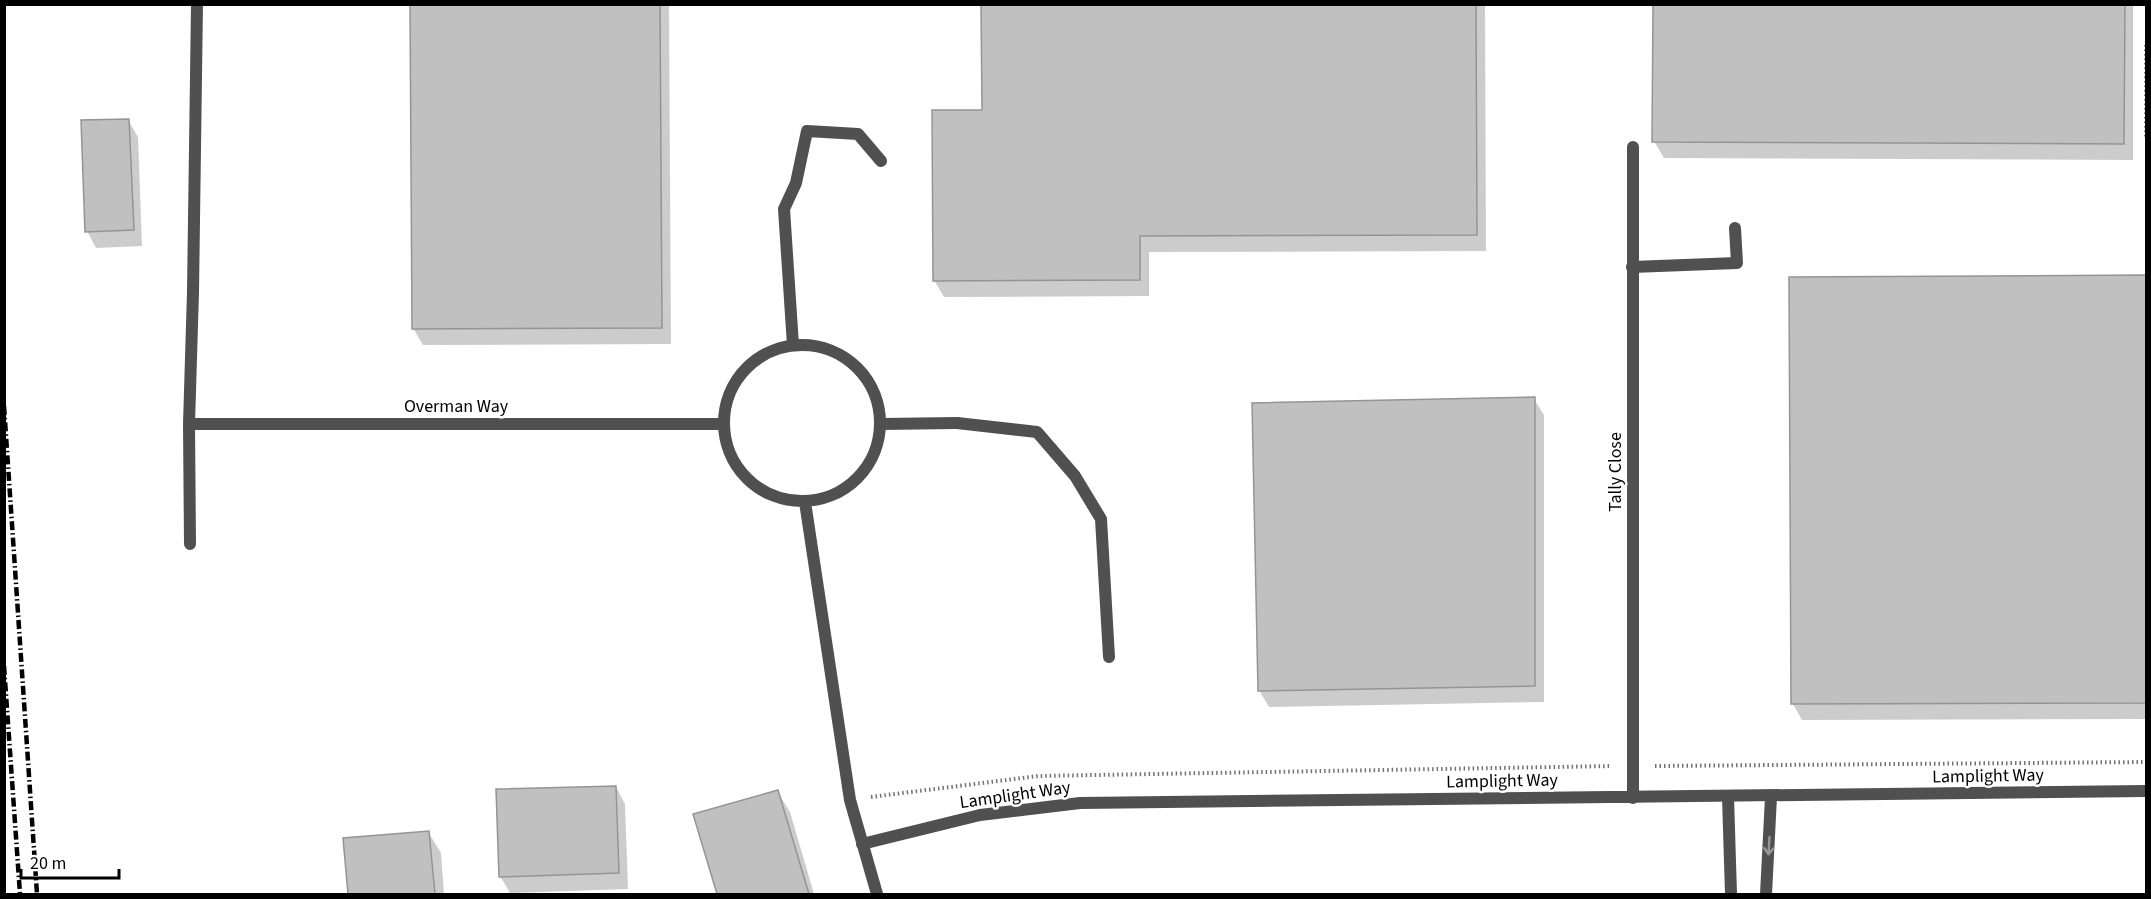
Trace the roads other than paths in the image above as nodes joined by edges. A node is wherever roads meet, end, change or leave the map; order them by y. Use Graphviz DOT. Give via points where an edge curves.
graph roads {
  1 [pos="197,4"];
  2 [pos="1633,147"];
  3 [pos="881,161"];
  4 [pos="1735,228"];
  5 [pos="1632,267"];
  6 [pos="792,345"];
  7 [pos="189,424"];
  8 [pos="723,424"];
  9 [pos="881,424"];
  10 [pos="805,502"];
  11 [pos="190,544"];
  12 [pos="1109,657"];
  13 [pos="2146,791"];
  14 [pos="1728,797"];
  15 [pos="1771,797"];
  16 [pos="1632,798"];
  17 [pos="862,844"];
  18 [pos="878,894"];
  19 [pos="1731,894"];
  20 [pos="1766,894"];
  1 -- 7 [label="street"];
  2 -- 5 [label="street, Tally Close"];
  3 -- 6 [label="street" via="858,134 807,131 799,173 784,209"];
  4 -- 5 [label="street" via="1737,263"];
  5 -- 16 [label="street, Tally Close"];
  6 -- 8 [label="street" via="762,356 741,373 728,397"];
  6 -- 9 [label="street" via="820,347 845,357 865,376 878,401"];
  7 -- 8 [label="street, Overman Way"];
  7 -- 11 [label="street"];
  8 -- 10 [label="street" via="735,466 754,486 778,498"];
  9 -- 10 [label="street" via="876,450 862,474 842,492"];
  9 -- 12 [label="street" via="957,423 1036,432 1075,476 1101,519"];
  10 -- 17 [label="street" via="850,800"];
  13 -- 15 [label="street, Lamplight Way"];
  14 -- 15 [label="street, Lamplight Way"];
  14 -- 16 [label="street, Lamplight Way"];
  14 -- 19 [label="street"];
  15 -- 20 [label="street, one-way"];
  16 -- 17 [label="street, Lamplight Way" via="1080,804 980,815"];
  17 -- 18 [label="street"];
}
